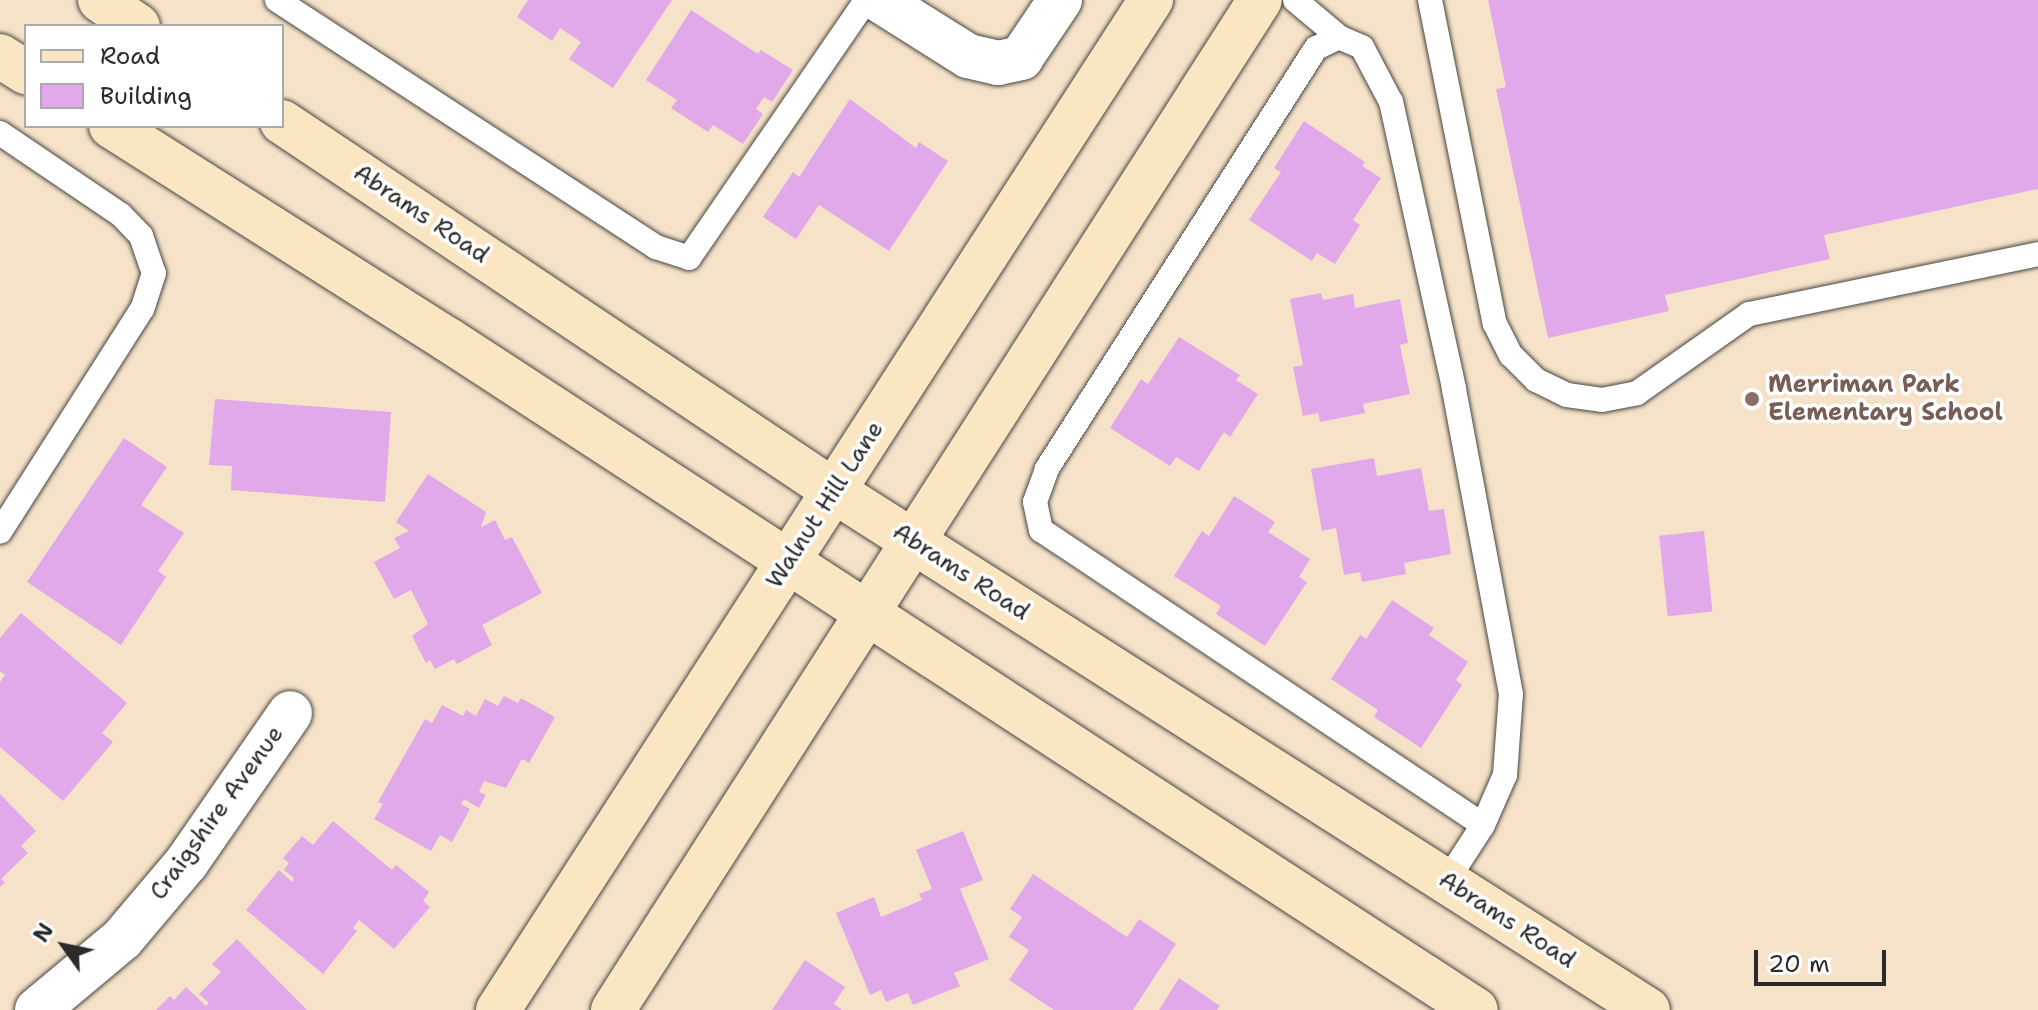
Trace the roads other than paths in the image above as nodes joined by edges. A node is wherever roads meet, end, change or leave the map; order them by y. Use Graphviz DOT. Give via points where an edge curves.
graph roads {
  1 [pos="100,0"];
  2 [pos="277,0"];
  3 [pos="866,0"];
  4 [pos="879,0"];
  5 [pos="1060,0"];
  6 [pos="1151,0"];
  7 [pos="1260,0"];
  8 [pos="1295,0"];
  9 [pos="1430,0"];
  10 [pos="135,24"];
  11 [pos="1339,37"];
  12 [pos="0,56"];
  13 [pos="24,71"];
  14 [pos="284,123"];
  15 [pos="114,128"];
  16 [pos="0,133"];
  17 [pos="2038,254"];
  18 [pos="834,491"];
  19 [pos="0,532"];
  20 [pos="913,542"];
  21 [pos="787,564"];
  22 [pos="866,614"];
  23 [pos="290,713"];
  24 [pos="1483,825"];
  25 [pos="1446,882"];
  26 [pos="37,1010"];
  27 [pos="498,1010"];
  28 [pos="613,1010"];
  29 [pos="1476,1010"];
  30 [pos="1648,1010"];
  1 -- 10 [label="main road"];
  2 -- 3 [label="lane" via="656,247 689,258"];
  4 -- 5 [label="street" via="968,56 998,63 1021,58"];
  6 -- 18 [label="main road, Walnut Hill Lane"];
  7 -- 20 [label="main road"];
  8 -- 11 [label="lane"];
  9 -- 17 [label="lane" via="1495,324 1527,372 1567,395 1602,400 1637,393 1749,314"];
  11 -- 24 [label="lane" via="1362,47 1391,102 1454,388 1511,694 1505,775"];
  11 -- 24 [label="lane" via="1316,48 1047,469 1035,502 1041,530"];
  12 -- 13 [label="main road"];
  14 -- 18 [label="main road, Abrams Road"];
  15 -- 21 [label="main road"];
  16 -- 19 [label="lane" via="121,215 141,236 154,273 142,309"];
  18 -- 20 [label="main road, Abrams Road"];
  18 -- 21 [label="main road, Walnut Hill Lane"];
  20 -- 22 [label="main road"];
  20 -- 25 [label="main road, Abrams Road"];
  21 -- 22 [label="main road"];
  21 -- 27 [label="main road, Walnut Hill Lane"];
  22 -- 28 [label="main road"];
  22 -- 29 [label="main road"];
  23 -- 26 [label="street, Craigshire Avenue" via="187,862 122,939"];
  24 -- 25 [label="lane"];
  25 -- 30 [label="main road, Abrams Road"];
}
